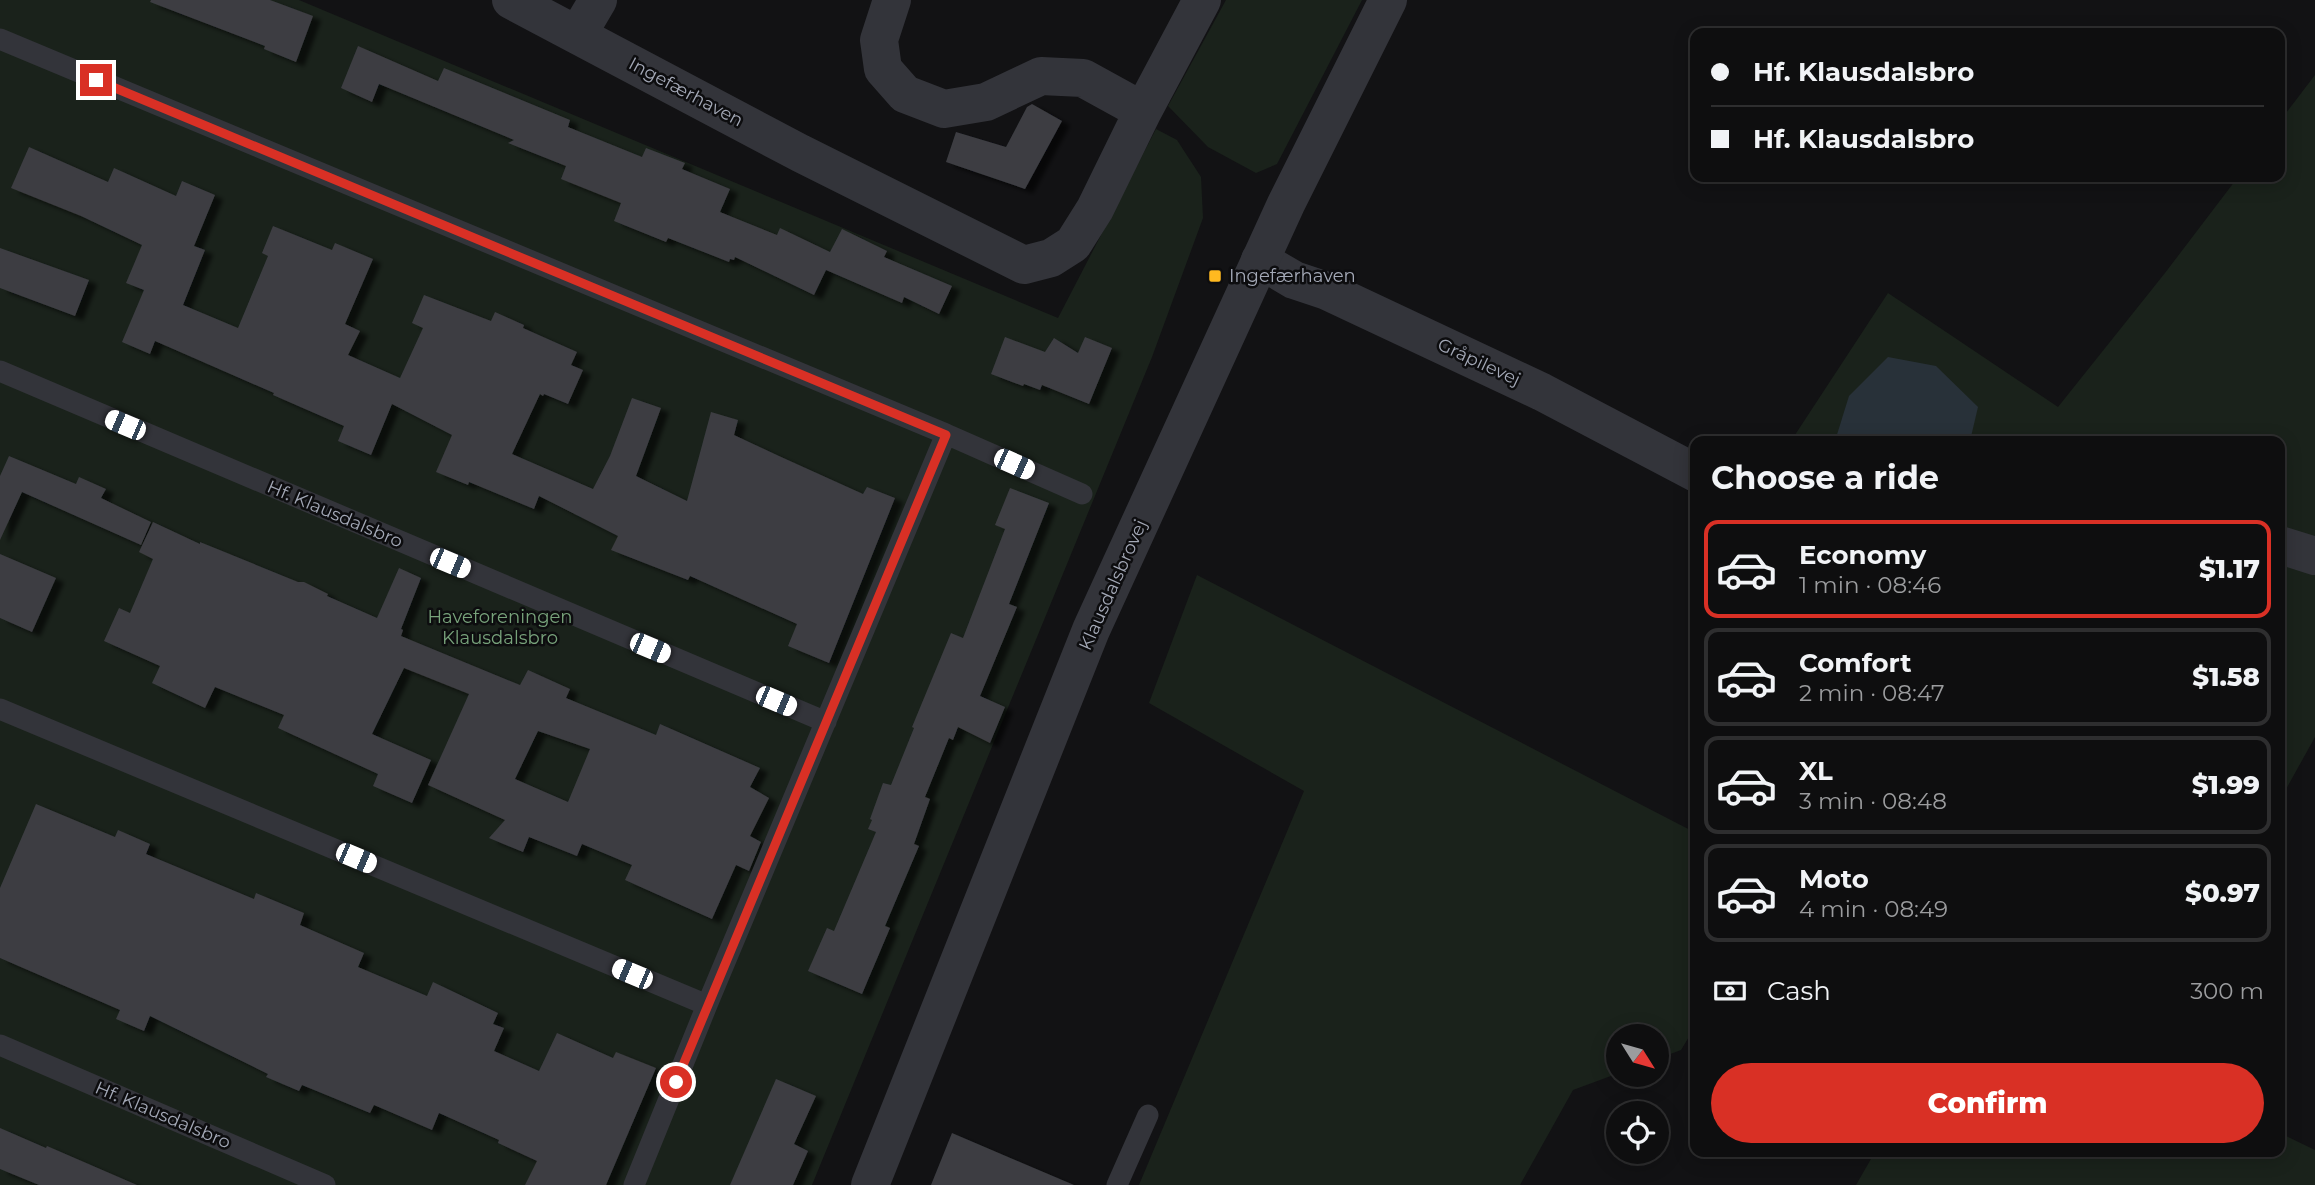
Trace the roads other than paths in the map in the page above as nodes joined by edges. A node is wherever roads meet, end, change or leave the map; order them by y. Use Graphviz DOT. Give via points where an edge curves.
graph roads {
  1 [pos="512,0"];
  2 [pos="597,0"];
  3 [pos="892,0"];
  4 [pos="1202,0"];
  5 [pos="1388,0"];
  6 [pos="578,34"];
  7 [pos="0,39"];
  8 [pos="1143,111"];
  9 [pos="1260,260"];
  10 [pos="0,370"];
  11 [pos="946,435"];
  12 [pos="1690,470"];
  13 [pos="1082,494"];
  14 [pos="2285,546"];
  15 [pos="2315,555"];
  16 [pos="0,709"];
  17 [pos="826,722"];
  18 [pos="707,1005"];
  19 [pos="0,1045"];
  20 [pos="1148,1115"];
  21 [pos="325,1185"];
  22 [pos="634,1185"];
  23 [pos="870,1185"];
  24 [pos="1117,1185"];
  1 -- 6 [label="street, Ingefærhaven"];
  2 -- 6 [label="street"];
  3 -- 8 [label="street" via="878,40 883,69 905,94 944,109 986,102 1041,76 1083,78"];
  4 -- 8 [label="street"];
  5 -- 9 [label="street, Klausdalsbrovej"];
  6 -- 8 [label="street, Ingefærhaven" via="800,153 1024,265 1051,258 1073,244"];
  7 -- 11 [label="lane"];
  9 -- 12 [label="street, Gråpilevej" via="1294,280 1327,291 1542,392"];
  9 -- 23 [label="street, Klausdalsbrovej" via="1091,630"];
  10 -- 17 [label="lane, Hf. Klausdalsbro"];
  11 -- 13 [label="lane"];
  11 -- 17 [label="lane"];
  14 -- 15 [label="street"];
  16 -- 18 [label="lane"];
  17 -- 18 [label="lane"];
  18 -- 22 [label="lane"];
  19 -- 21 [label="lane, Hf. Klausdalsbro"];
  20 -- 24 [label="lane"];
}
